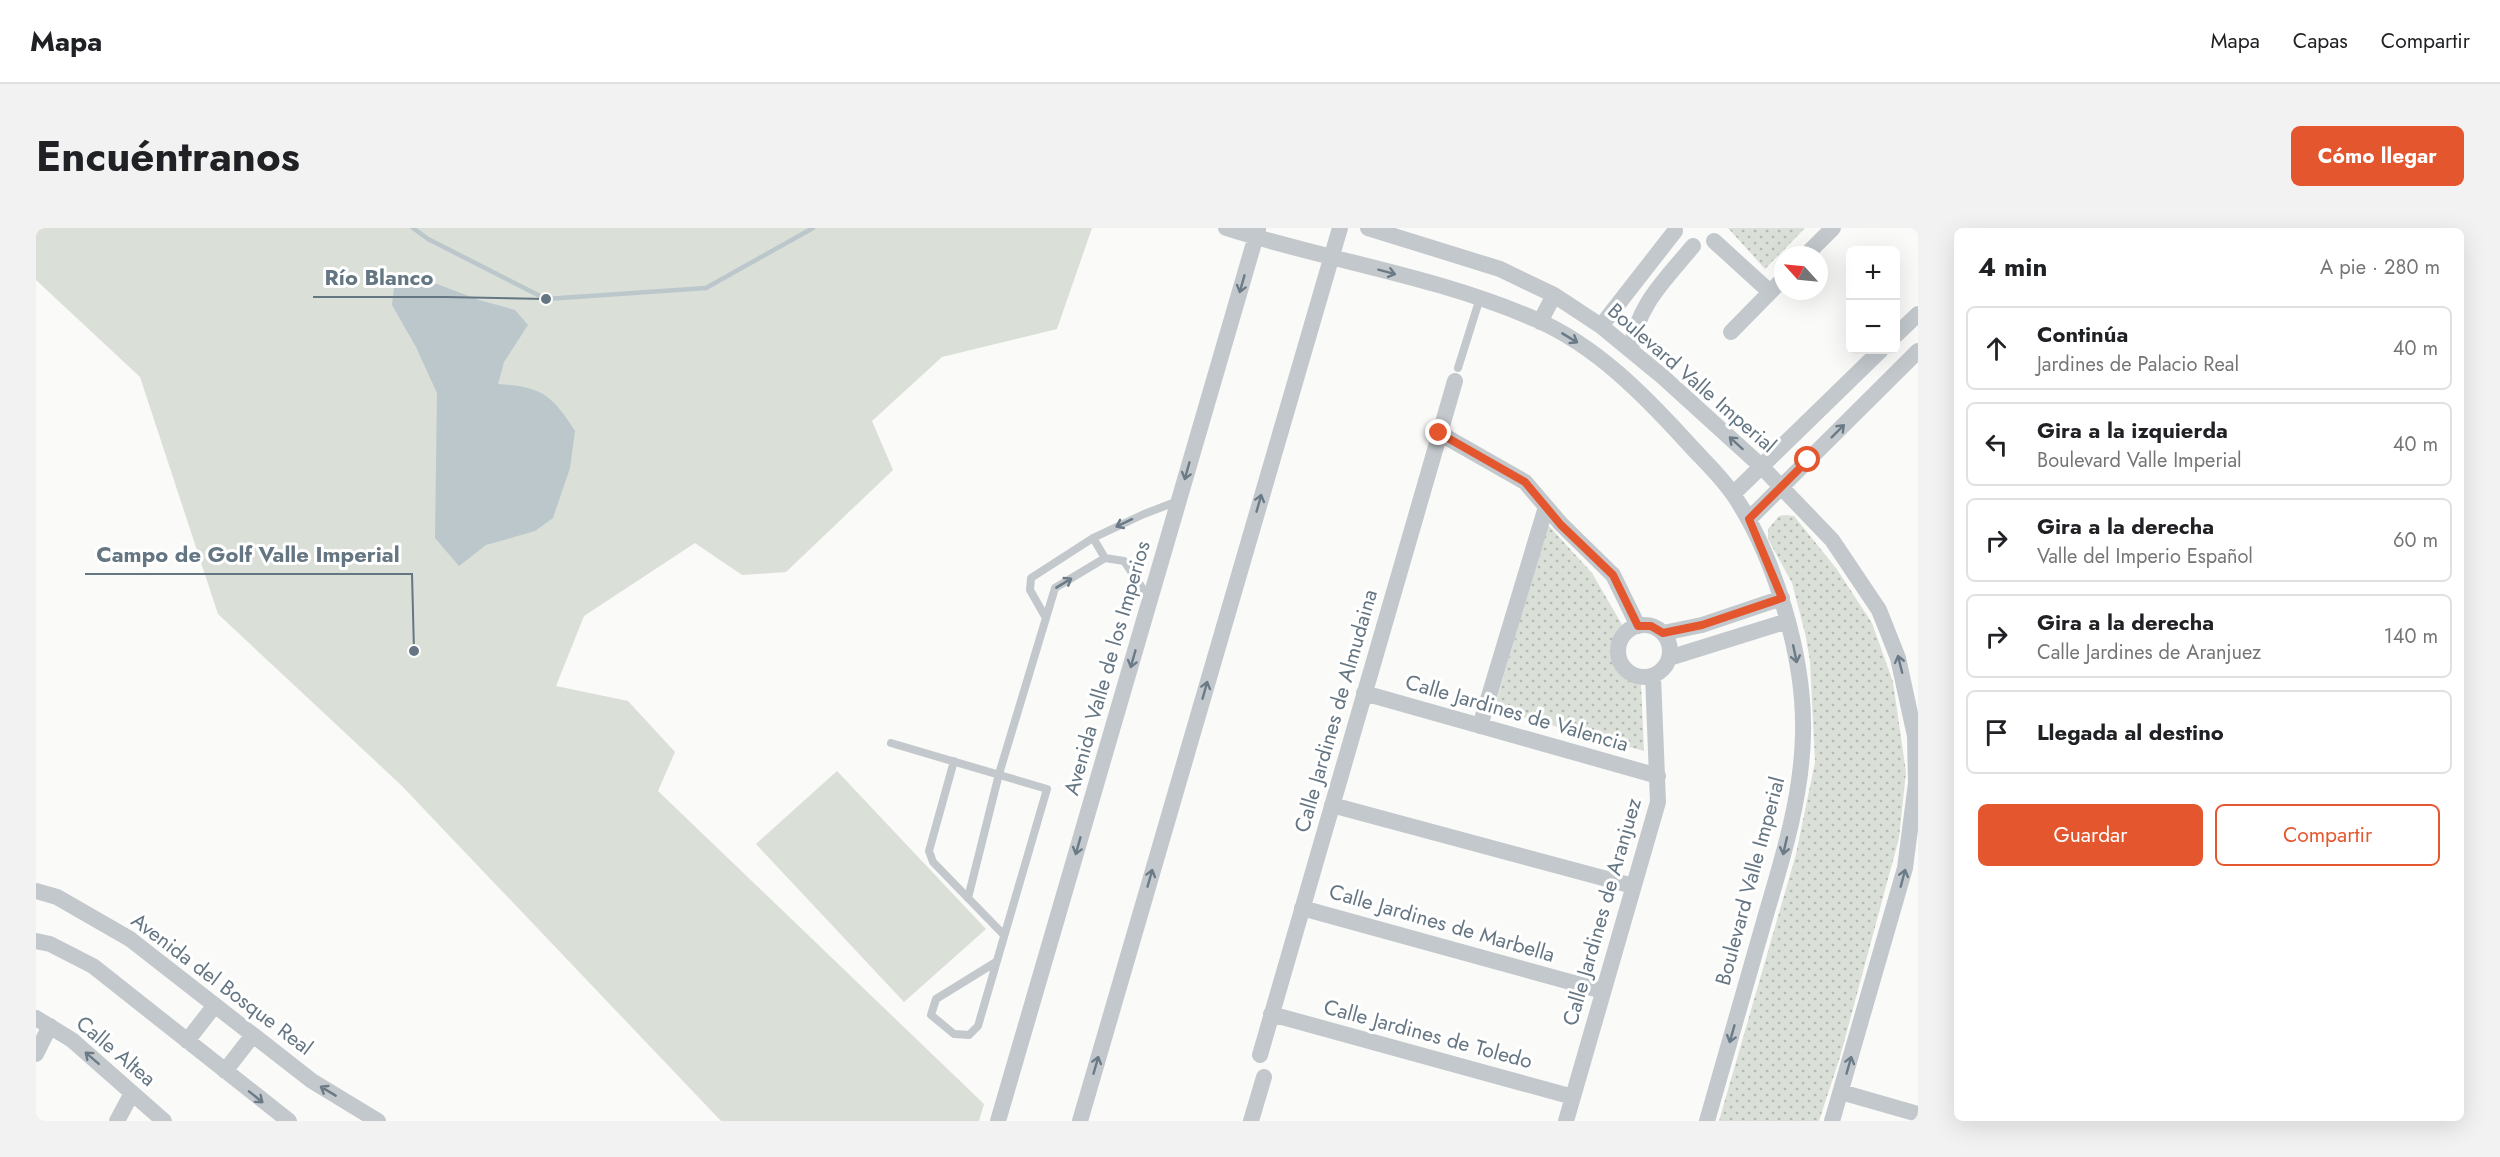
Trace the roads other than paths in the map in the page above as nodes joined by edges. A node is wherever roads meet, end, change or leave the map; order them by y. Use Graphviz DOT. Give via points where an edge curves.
graph roads {
  1 [pos="1226,228"];
  2 [pos="1340,228"];
  3 [pos="1368,228"];
  4 [pos="1401,228"];
  5 [pos="1833,228"];
  6 [pos="1675,230"];
  7 [pos="1257,233"];
  8 [pos="1717,235"];
  9 [pos="1693,246"];
  10 [pos="1815,246"];
  11 [pos="1433,249"];
  12 [pos="1331,257"];
  13 [pos="1630,288"];
  14 [pos="1774,288"];
  15 [pos="1770,292"];
  16 [pos="1554,295"];
  17 [pos="1480,298"];
  18 [pos="1647,301"];
  19 [pos="1918,314"];
  20 [pos="1540,322"];
  21 [pos="1601,326"];
  22 [pos="1900,331"];
  23 [pos="1731,332"];
  24 [pos="1631,350"];
  25 [pos="1918,351"];
  26 [pos="1877,354"];
  27 [pos="1457,374"];
  28 [pos="1439,433"];
  29 [pos="1786,441"];
  30 [pos="1808,460"];
  31 [pos="1761,466"];
  32 [pos="1782,487"];
  33 [pos="1733,494"];
  34 [pos="1179,501"];
  35 [pos="1546,507"];
  36 [pos="1749,519"];
  37 [pos="1093,538"];
  38 [pos="1105,558"];
  39 [pos="1782,598"];
  40 [pos="1150,599"];
  41 [pos="1737,614"];
  42 [pos="1046,618"];
  43 [pos="1788,621"];
  44 [pos="1638,626"];
  45 [pos="1663,633"];
  46 [pos="1743,635"];
  47 [pos="1669,658"];
  48 [pos="1653,676"];
  49 [pos="1364,693"];
  50 [pos="1912,693"];
  51 [pos="1480,726"];
  52 [pos="1916,735"];
  53 [pos="891,743"];
  54 [pos="954,761"];
  55 [pos="999,774"];
  56 [pos="1658,776"];
  57 [pos="1332,805"];
  58 [pos="1633,886"];
  59 [pos="36,891"];
  60 [pos="968,898"];
  61 [pos="1302,908"];
  62 [pos="1004,935"];
  63 [pos="43,942"];
  64 [pos="996,962"];
  65 [pos="1604,992"];
  66 [pos="215,1005"];
  67 [pos="1271,1014"];
  68 [pos="43,1022"];
  69 [pos="253,1035"];
  70 [pos="187,1041"];
  71 [pos="36,1053"];
  72 [pos="1260,1055"];
  73 [pos="225,1071"];
  74 [pos="1264,1077"];
  75 [pos="1841,1092"];
  76 [pos="132,1093"];
  77 [pos="1573,1097"];
  78 [pos="1918,1114"];
  79 [pos="1837,1120"];
  80 [pos="117,1121"];
  81 [pos="164,1121"];
  82 [pos="289,1121"];
  83 [pos="378,1121"];
  84 [pos="998,1121"];
  85 [pos="1080,1121"];
  86 [pos="1251,1121"];
  87 [pos="1566,1121"];
  88 [pos="1707,1121"];
  1 -- 7 [label="street, Boulevard Valle Imperial"];
  2 -- 12 [label="street"];
  3 -- 11 [label="street, Boulevard Valle Imperial"];
  4 -- 11 [label="street"];
  5 -- 10 [label="street"];
  6 -- 9 [label="street" via="1685,243"];
  6 -- 13 [label="street"];
  7 -- 12 [label="street, Boulevard Valle Imperial"];
  7 -- 34 [label="street, Avenida Valle de los Imperios, one-way"];
  8 -- 9 [label="street" via="1707,245"];
  8 -- 15 [label="street"];
  9 -- 18 [label="street"];
  11 -- 16 [label="street, Boulevard Valle Imperial" via="1500,269"];
  12 -- 17 [label="street, Boulevard Valle Imperial, one-way"];
  85 -- 12 [label="street, one-way"];
  13 -- 18 [label="street"];
  13 -- 21 [label="street"];
  14 -- 15 [label="street"];
  15 -- 23 [label="street"];
  16 -- 20 [label="street"];
  16 -- 21 [label="street, Boulevard Valle Imperial"];
  17 -- 20 [label="street, Boulevard Valle Imperial"];
  17 -- 27 [label="lane"];
  18 -- 24 [label="street" via="1636,325"];
  19 -- 22 [label="street"];
  20 -- 33 [label="street, Boulevard Valle Imperial, one-way" via="1614,369 1667,420"];
  21 -- 24 [label="street, Boulevard Valle Imperial"];
  31 -- 24 [label="street, Boulevard Valle Imperial, one-way"];
  30 -- 25 [label="street, one-way"];
  26 -- 29 [label="street"];
  27 -- 28 [label="street, Calle Jardines de Almudaina"];
  28 -- 35 [label="street" via="1525,482"];
  28 -- 49 [label="street, Calle Jardines de Almudaina"];
  29 -- 30 [label="street"];
  29 -- 31 [label="street"];
  30 -- 32 [label="street"];
  31 -- 32 [label="street, Boulevard Valle Imperial"];
  31 -- 33 [label="street"];
  32 -- 36 [label="street"];
  50 -- 32 [label="street, Boulevard Valle Imperial, one-way" via="1879,610 1832,540"];
  33 -- 36 [label="street, Boulevard Valle Imperial"];
  34 -- 37 [label="lane, one-way"];
  34 -- 40 [label="street, Avenida Valle de los Imperios"];
  35 -- 44 [label="street" via="1613,575"];
  35 -- 51 [label="street"];
  36 -- 39 [label="street, Boulevard Valle Imperial"];
  37 -- 38 [label="lane"];
  37 -- 42 [label="lane" via="1031,578 1030,590"];
  38 -- 40 [label="lane" via="1124,561"];
  42 -- 38 [label="lane, one-way" via="1055,588"];
  39 -- 41 [label="street"];
  39 -- 43 [label="street, Boulevard Valle Imperial"];
  40 -- 84 [label="street, Avenida Valle de los Imperios, one-way"];
  41 -- 45 [label="street"];
  41 -- 46 [label="street"];
  42 -- 55 [label="lane"];
  43 -- 46 [label="street"];
  43 -- 88 [label="street, Boulevard Valle Imperial, one-way" via="1800,676 1804,732 1801,774 1784,851"];
  44 -- 45 [label="street" via="1651,626"];
  44 -- 48 [label="street" via="1625,633 1618,645 1619,659 1626,671 1639,677"];
  45 -- 47 [label="street" via="1669,645"];
  46 -- 47 [label="street"];
  47 -- 48 [label="street"];
  48 -- 56 [label="street, Calle Jardines de Aranjuez"];
  49 -- 51 [label="street, Calle Jardines de Valencia"];
  49 -- 57 [label="street, Calle Jardines de Almudaina"];
  50 -- 52 [label="street, Boulevard Valle Imperial"];
  51 -- 56 [label="street, Calle Jardines de Valencia"];
  75 -- 52 [label="street, Boulevard Valle Imperial, one-way" via="1905,868 1916,783"];
  53 -- 54 [label="lane"];
  54 -- 55 [label="lane"];
  54 -- 60 [label="lane" via="929,851 933,862"];
  55 -- 60 [label="lane"];
  55 -- 62 [label="lane" via="1047,789"];
  56 -- 58 [label="street, Calle Jardines de Aranjuez" via="1658,802"];
  57 -- 58 [label="street"];
  57 -- 61 [label="street, Calle Jardines de Almudaina"];
  58 -- 65 [label="street, Calle Jardines de Aranjuez"];
  59 -- 66 [label="street, Avenida del Bosque Real" via="57,897 130,939"];
  60 -- 62 [label="lane"];
  61 -- 65 [label="street, Calle Jardines de Marbella"];
  61 -- 67 [label="street, Calle Jardines de Almudaina"];
  62 -- 64 [label="lane"];
  63 -- 70 [label="street" via="93,966"];
  64 -- 64 [label="lane" via="978,1026 969,1035 954,1034 931,1016 936,999"];
  65 -- 77 [label="street, Calle Jardines de Aranjuez"];
  66 -- 69 [label="street, Avenida del Bosque Real"];
  66 -- 70 [label="street"];
  67 -- 72 [label="street, Calle Jardines de Almudaina"];
  67 -- 77 [label="street, Calle Jardines de Toledo"];
  68 -- 71 [label="street"];
  76 -- 68 [label="street, Calle Altea, one-way" via="72,1040"];
  69 -- 73 [label="street"];
  83 -- 69 [label="street, Avenida del Bosque Real, one-way" via="312,1081"];
  70 -- 73 [label="street"];
  73 -- 82 [label="street, one-way"];
  74 -- 86 [label="street"];
  75 -- 78 [label="street"];
  75 -- 79 [label="street, Boulevard Valle Imperial"];
  76 -- 80 [label="street"];
  76 -- 81 [label="street, Calle Altea"];
  77 -- 87 [label="street, Calle Jardines de Aranjuez"];
}
